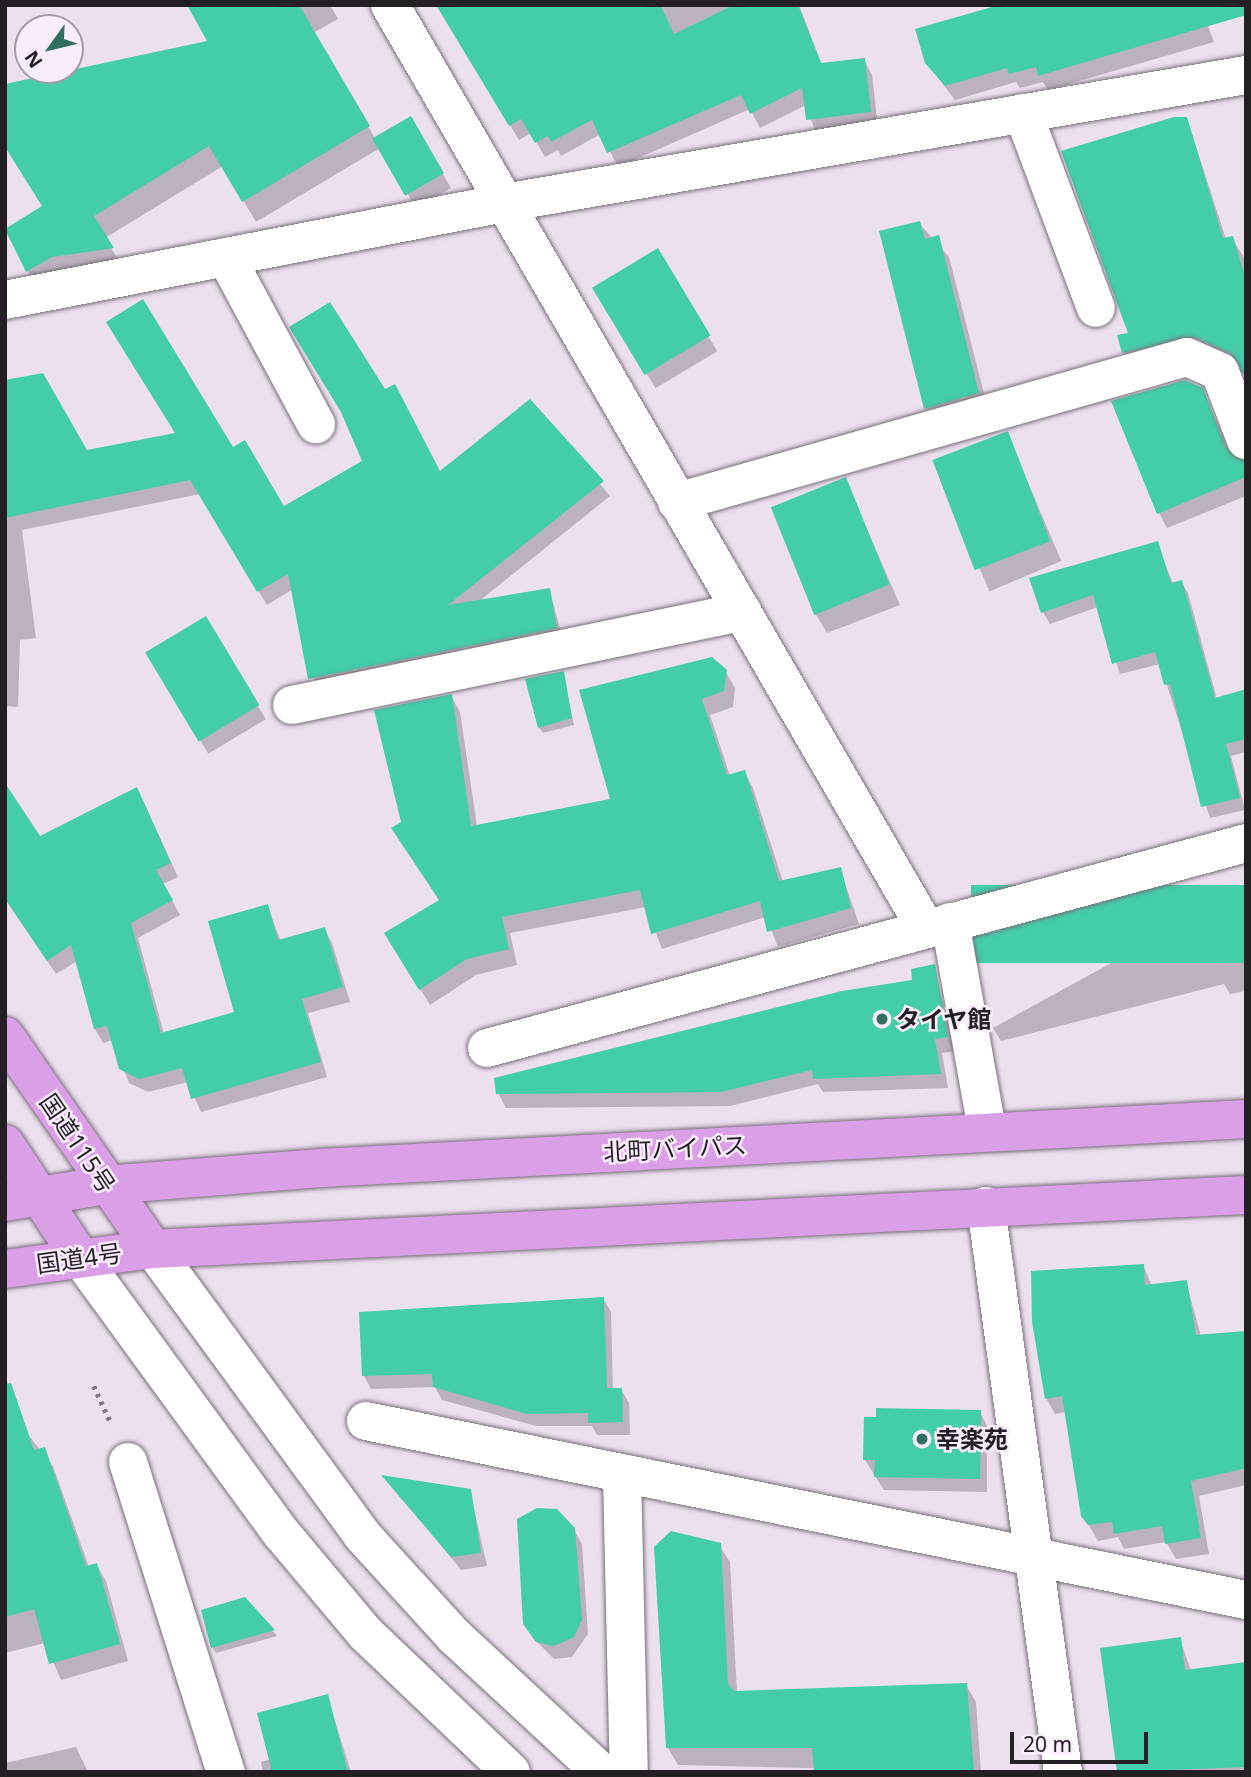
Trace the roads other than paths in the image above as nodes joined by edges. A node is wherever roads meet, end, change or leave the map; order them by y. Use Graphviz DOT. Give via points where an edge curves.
graph roads {
  1 [pos="390,5"];
  2 [pos="1246,75"];
  3 [pos="1024,113"];
  4 [pos="504,203"];
  5 [pos="226,257"];
  6 [pos="5,300"];
  7 [pos="1096,307"];
  8 [pos="316,424"];
  9 [pos="1246,440"];
  10 [pos="677,502"];
  11 [pos="742,612"];
  12 [pos="292,705"];
  13 [pos="1246,843"];
  14 [pos="938,925"];
  15 [pos="5,1036"];
  16 [pos="487,1048"];
  17 [pos="1246,1119"];
  18 [pos="987,1130"];
  19 [pos="5,1144"];
  20 [pos="105,1185"];
  21 [pos="1246,1195"];
  22 [pos="23,1200"];
  23 [pos="986,1206"];
  24 [pos="153,1249"];
  25 [pos="79,1256"];
  26 [pos="5,1269"];
  27 [pos="366,1421"];
  28 [pos="128,1462"];
  29 [pos="622,1474"];
  30 [pos="1030,1557"];
  31 [pos="1246,1600"];
  32 [pos="226,1772"];
  33 [pos="511,1772"];
  34 [pos="601,1772"];
  35 [pos="629,1772"];
  36 [pos="1063,1772"];
  1 -- 4 [label="street"];
  2 -- 3 [label="street"];
  3 -- 4 [label="street"];
  3 -- 7 [label="street"];
  4 -- 5 [label="street"];
  4 -- 10 [label="street"];
  5 -- 6 [label="street"];
  5 -- 8 [label="street"];
  9 -- 10 [label="street" via="1220,372 1187,357"];
  10 -- 11 [label="street"];
  11 -- 12 [label="street"];
  11 -- 14 [label="street"];
  13 -- 14 [label="street"];
  14 -- 16 [label="street"];
  14 -- 18 [label="street"];
  15 -- 20 [label="highway, 国道115号"];
  17 -- 18 [label="highway, 北町バイパス"];
  18 -- 20 [label="highway, 北町バイパス"];
  19 -- 22 [label="highway"];
  20 -- 22 [label="highway"];
  20 -- 24 [label="highway, 国道115号"];
  21 -- 23 [label="highway"];
  22 -- 25 [label="highway"];
  23 -- 24 [label="highway"];
  23 -- 30 [label="street"];
  24 -- 25 [label="highway, 国道4号"];
  24 -- 34 [label="street" via="362,1535 454,1636"];
  25 -- 26 [label="highway, 国道4号"];
  25 -- 33 [label="street" via="282,1534 366,1634"];
  27 -- 29 [label="street"];
  28 -- 32 [label="street"];
  29 -- 30 [label="street"];
  29 -- 35 [label="street"];
  30 -- 31 [label="street"];
  30 -- 36 [label="street"];
}
